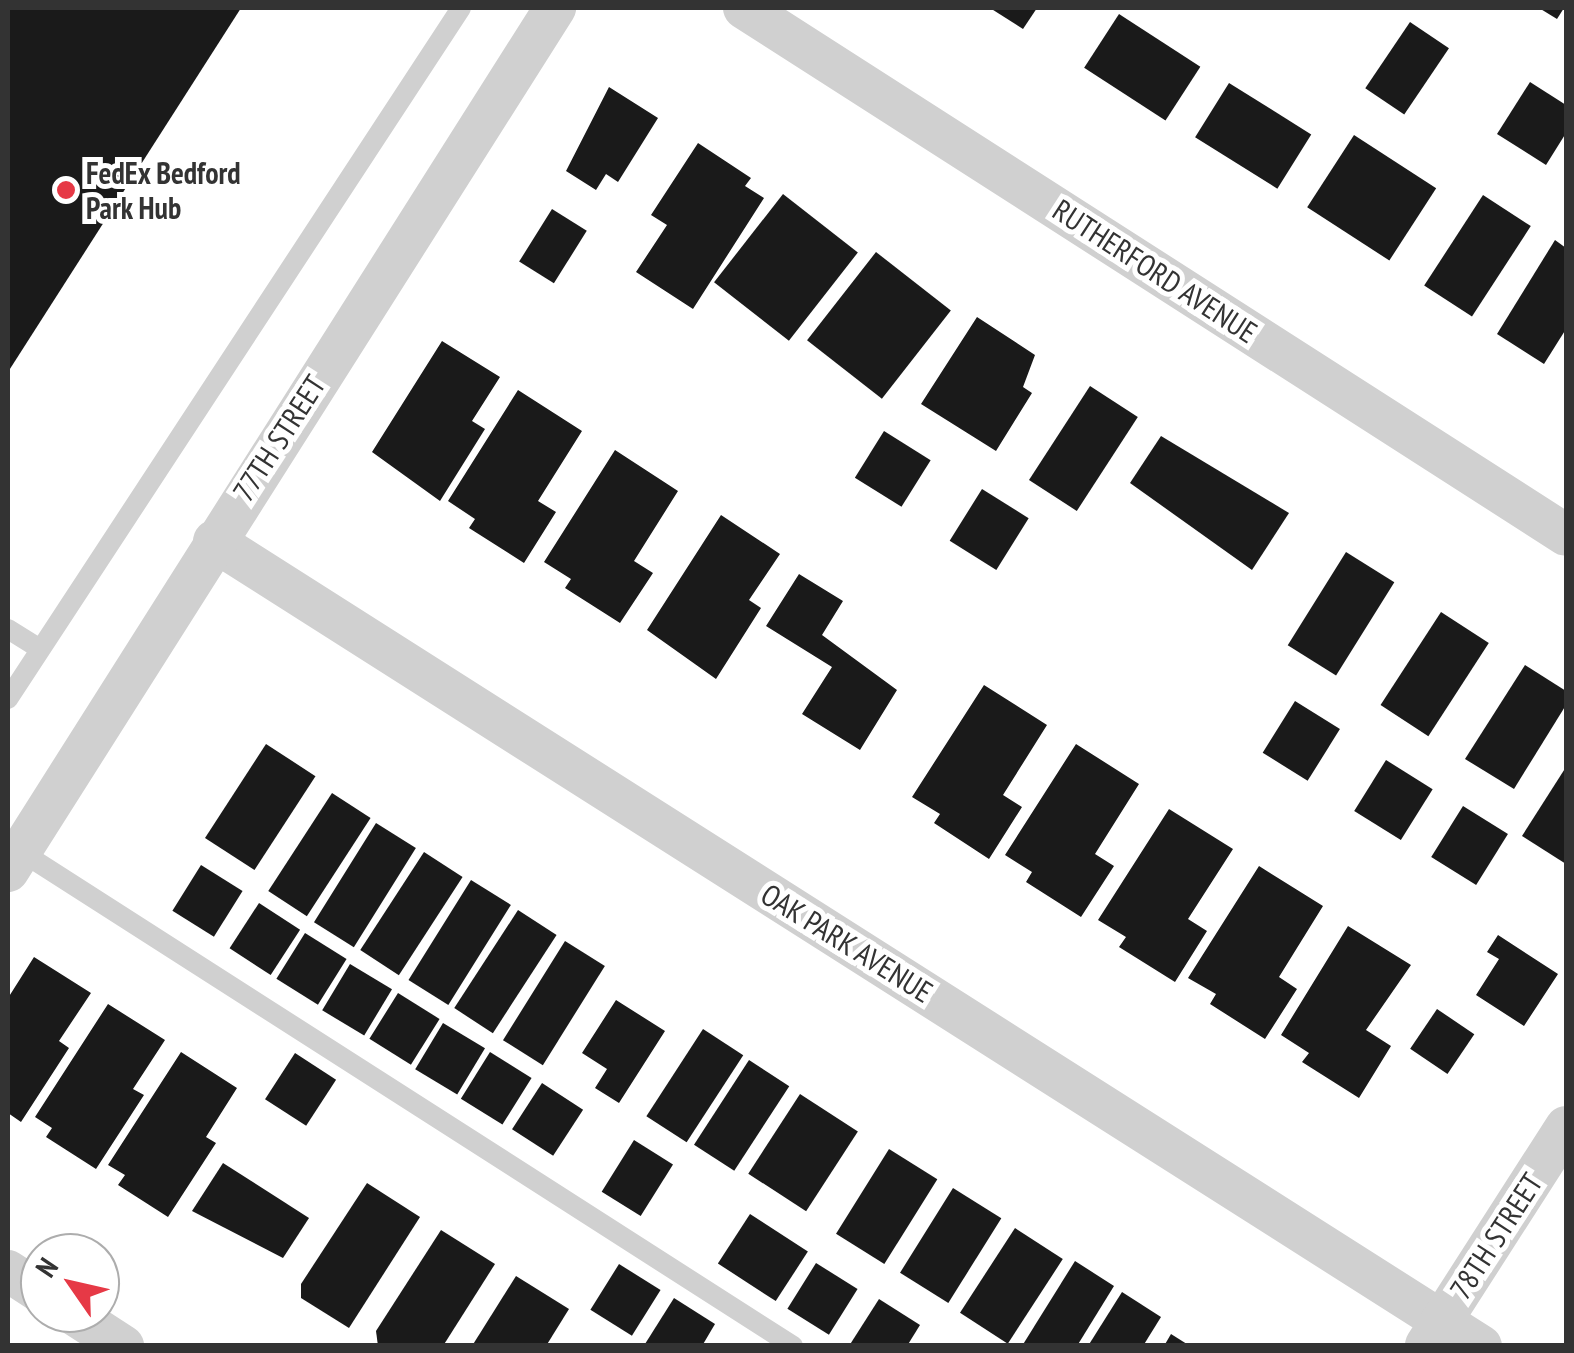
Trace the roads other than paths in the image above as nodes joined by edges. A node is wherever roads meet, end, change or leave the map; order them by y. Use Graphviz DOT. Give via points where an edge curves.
graph roads {
  1 [pos="460,8"];
  2 [pos="555,8"];
  3 [pos="744,8"];
  4 [pos="1566,535"];
  5 [pos="214,541"];
  6 [pos="8,629"];
  7 [pos="38,648"];
  8 [pos="8,699"];
  9 [pos="14,861"];
  10 [pos="1566,1127"];
  11 [pos="1434,1333"];
  12 [pos="793,1346"];
  13 [pos="1481,1346"];
  1 -- 7 [label="lane"];
  2 -- 5 [label="street, 77TH STREET"];
  3 -- 4 [label="street, RUTHERFORD AVENUE"];
  5 -- 9 [label="street, 77TH STREET"];
  5 -- 11 [label="street, OAK PARK AVENUE"];
  6 -- 7 [label="lane"];
  7 -- 8 [label="lane"];
  9 -- 12 [label="lane"];
  10 -- 11 [label="street, 78TH STREET"];
  11 -- 13 [label="street, OAK PARK AVENUE"];
}
